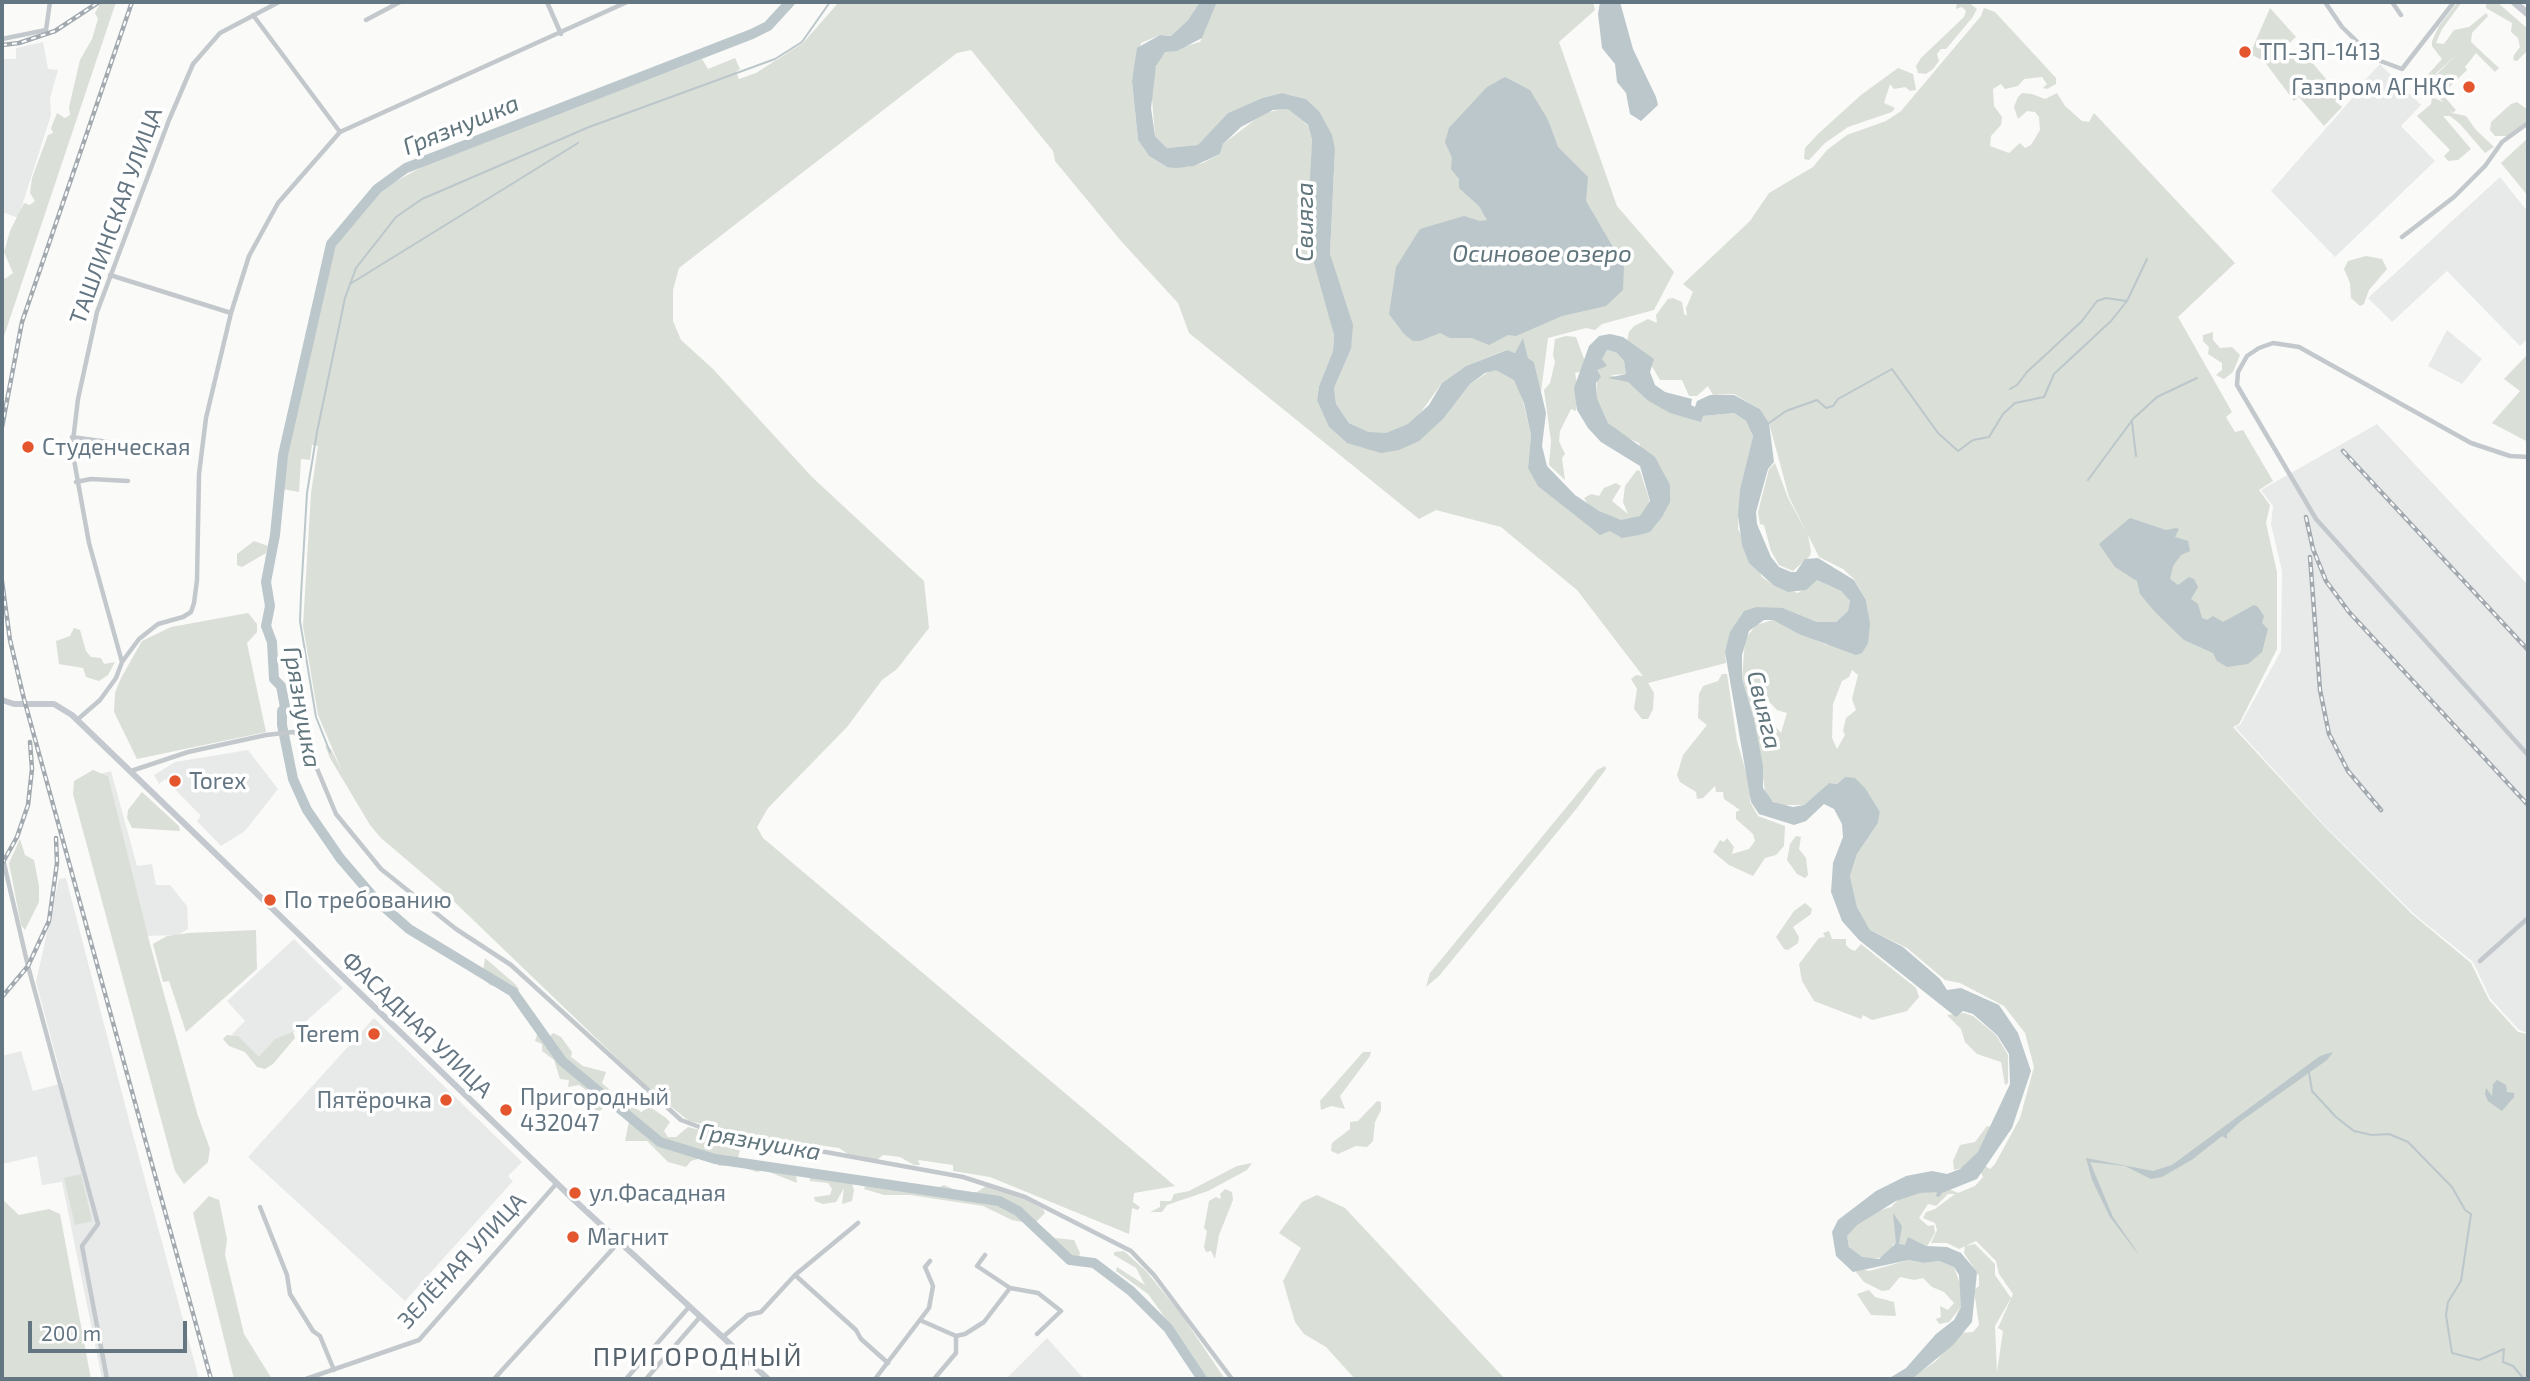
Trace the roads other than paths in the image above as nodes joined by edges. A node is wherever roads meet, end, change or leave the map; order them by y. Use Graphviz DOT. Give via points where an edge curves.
graph roads {
  1 [pos="50,2"];
  2 [pos="279,2"];
  3 [pos="400,2"];
  4 [pos="547,2"];
  5 [pos="627,2"];
  6 [pos="2325,2"];
  7 [pos="2392,2"];
  8 [pos="2454,2"];
  9 [pos="2514,2"];
  10 [pos="2528,14"];
  11 [pos="253,15"];
  12 [pos="2401,15"];
  13 [pos="366,20"];
  14 [pos="561,34"];
  15 [pos="2,39"];
  16 [pos="2528,123"];
  17 [pos="340,132"];
  18 [pos="2402,237"];
  19 [pos="110,275"];
  20 [pos="231,313"];
  21 [pos="72,437"];
  22 [pos="122,444"];
  23 [pos="2528,457"];
  24 [pos="128,481"];
  25 [pos="76,482"];
  26 [pos="121,662"];
  27 [pos="2,700"];
  28 [pos="78,720"];
  29 [pos="2528,755"];
  30 [pos="130,771"];
  31 [pos="2,855"];
  32 [pos="2528,918"];
  33 [pos="2480,961"];
  34 [pos="557,1183"];
  35 [pos="260,1208"];
  36 [pos="858,1223"];
  37 [pos="620,1242"];
  38 [pos="985,1255"];
  39 [pos="930,1261"];
  40 [pos="795,1275"];
  41 [pos="1010,1288"];
  42 [pos="690,1307"];
  43 [pos="701,1317"];
  44 [pos="922,1321"];
  45 [pos="1037,1334"];
  46 [pos="956,1336"];
  47 [pos="723,1337"];
  48 [pos="888,1363"];
  49 [pos="334,1370"];
  50 [pos="107,1379"];
  51 [pos="306,1379"];
  52 [pos="495,1379"];
  53 [pos="626,1379"];
  54 [pos="646,1379"];
  55 [pos="768,1379"];
  56 [pos="875,1379"];
  57 [pos="934,1379"];
  58 [pos="1232,1379"];
  1 -- 15 [label="street" via="46,30"];
  2 -- 11 [label="street, ТАШЛИНСКАЯ УЛИЦА"];
  3 -- 13 [label="street"];
  4 -- 14 [label="street"];
  5 -- 14 [label="street"];
  6 -- 8 [label="street" via="2342,27 2375,59 2402,69"];
  7 -- 12 [label="street"];
  9 -- 10 [label="main road"];
  11 -- 17 [label="street"];
  11 -- 19 [label="street, ТАШЛИНСКАЯ УЛИЦА" via="220,33 187,74"];
  14 -- 17 [label="street"];
  16 -- 18 [label="street" via="2502,142 2454,197"];
  17 -- 20 [label="street" via="278,203 249,256"];
  19 -- 20 [label="street"];
  19 -- 21 [label="street, ТАШЛИНСКАЯ УЛИЦА" via="97,312"];
  20 -- 26 [label="street" via="199,474 194,603 191,612 158,624 139,639"];
  21 -- 22 [label="street"];
  21 -- 25 [label="street, ТАШЛИНСКАЯ УЛИЦА"];
  23 -- 29 [label="street" via="2471,443 2299,347 2265,345 2247,356 2238,372 2237,385 2316,519"];
  24 -- 25 [label="street"];
  25 -- 26 [label="street, ТАШЛИНСКАЯ УЛИЦА"];
  26 -- 28 [label="street" via="116,678"];
  27 -- 28 [label="main road, ФАСАДНАЯ УЛИЦА" via="54,704"];
  28 -- 30 [label="main road, ФАСАДНАЯ УЛИЦА"];
  30 -- 34 [label="main road, ФАСАДНАЯ УЛИЦА"];
  30 -- 58 [label="street" via="188,752 293,732 308,747 336,814 381,869 456,929 511,965 681,1120 710,1131 963,1177 1025,1197 1131,1251"];
  31 -- 50 [label="street" via="27,966 98,1224 82,1246"];
  32 -- 33 [label="street"];
  34 -- 37 [label="main road, ФАСАДНАЯ УЛИЦА"];
  34 -- 49 [label="street, ЗЕЛЁНАЯ УЛИЦА" via="419,1340"];
  35 -- 49 [label="street" via="290,1294 320,1336"];
  36 -- 40 [label="street"];
  37 -- 42 [label="main road, ФАСАДНАЯ УЛИЦА"];
  37 -- 52 [label="street"];
  38 -- 41 [label="street" via="977,1266"];
  39 -- 44 [label="street" via="925,1268 933,1295"];
  40 -- 47 [label="street" via="761,1312 748,1315"];
  40 -- 48 [label="street"];
  41 -- 45 [label="street" via="1038,1293 1061,1311"];
  41 -- 46 [label="street" via="984,1322"];
  42 -- 43 [label="main road, ФАСАДНАЯ УЛИЦА"];
  42 -- 53 [label="street"];
  43 -- 47 [label="main road, ФАСАДНАЯ УЛИЦА"];
  43 -- 54 [label="street"];
  44 -- 46 [label="street"];
  44 -- 48 [label="street"];
  46 -- 57 [label="street" via="956,1353"];
  47 -- 55 [label="main road, ФАСАДНАЯ УЛИЦА"];
  48 -- 56 [label="street"];
  49 -- 51 [label="street, ЗЕЛЁНАЯ УЛИЦА"];
}
